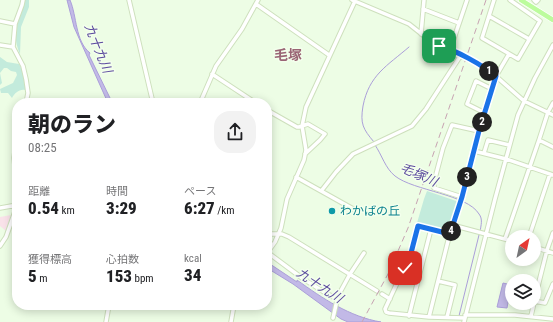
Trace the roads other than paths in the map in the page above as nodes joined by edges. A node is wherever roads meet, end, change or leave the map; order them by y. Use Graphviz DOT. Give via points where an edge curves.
graph roads {
  1 [pos="23,0"];
  2 [pos="129,0"];
  3 [pos="424,0"];
  4 [pos="466,0"];
  5 [pos="494,0"];
  6 [pos="510,0"];
  7 [pos="521,0"];
  8 [pos="534,0"];
  9 [pos="538,0"];
  10 [pos="354,1"];
  11 [pos="257,2"];
  12 [pos="423,9"];
  13 [pos="488,16"];
  14 [pos="553,20"];
  15 [pos="0,21"];
  16 [pos="15,24"];
  17 [pos="459,24"];
  18 [pos="421,34"];
  19 [pos="530,39"];
  20 [pos="0,45"];
  21 [pos="553,46"];
  22 [pos="14,47"];
  23 [pos="450,50"];
  24 [pos="509,54"];
  25 [pos="329,55"];
  26 [pos="461,55"];
  27 [pos="212,74"];
  28 [pos="496,76"];
  29 [pos="492,89"];
  30 [pos="27,98"];
  31 [pos="152,98"];
  32 [pos="202,98"];
  33 [pos="248,98"];
  34 [pos="524,101"];
  35 [pos="553,103"];
  36 [pos="548,112"];
  37 [pos="272,113"];
  38 [pos="485,113"];
  39 [pos="553,115"];
  40 [pos="302,126"];
  41 [pos="479,131"];
  42 [pos="539,140"];
  43 [pos="509,145"];
  44 [pos="553,147"];
  45 [pos="474,151"];
  46 [pos="484,153"];
  47 [pos="305,154"];
  48 [pos="506,159"];
  49 [pos="530,167"];
  50 [pos="552,175"];
  51 [pos="296,177"];
  52 [pos="322,190"];
  53 [pos="462,197"];
  54 [pos="12,206"];
  55 [pos="0,208"];
  56 [pos="356,210"];
  57 [pos="12,220"];
  58 [pos="452,226"];
  59 [pos="431,229"];
  60 [pos="508,230"];
  61 [pos="532,230"];
  62 [pos="553,233"];
  63 [pos="272,234"];
  64 [pos="279,234"];
  65 [pos="450,234"];
  66 [pos="486,234"];
  67 [pos="505,239"];
  68 [pos="272,244"];
  69 [pos="0,246"];
  70 [pos="541,249"];
  71 [pos="547,250"];
  72 [pos="364,253"];
  73 [pos="553,253"];
  74 [pos="272,256"];
  75 [pos="350,274"];
  76 [pos="541,274"];
  77 [pos="438,281"];
  78 [pos="553,284"];
  79 [pos="377,291"];
  80 [pos="382,294"];
  81 [pos="337,299"];
  82 [pos="390,299"];
  83 [pos="541,303"];
  84 [pos="108,310"];
  85 [pos="233,310"];
  86 [pos="532,310"];
  87 [pos="408,316"];
  88 [pos="531,316"];
  89 [pos="429,317"];
  90 [pos="447,317"];
  91 [pos="333,318"];
  92 [pos="464,319"];
  93 [pos="553,319"];
  94 [pos="106,322"];
  95 [pos="231,322"];
  1 -- 16 [label="street"];
  2 -- 31 [label="street"];
  3 -- 12 [label="street"];
  4 -- 17 [label="street"];
  5 -- 13 [label="street"];
  6 -- 19 [label="street" via="540,21"];
  7 -- 14 [label="main road"];
  8 -- 9 [label="street"];
  10 -- 18 [label="street" via="401,20"];
  10 -- 25 [label="street"];
  11 -- 25 [label="street"];
  11 -- 27 [label="street"];
  12 -- 17 [label="street"];
  12 -- 18 [label="street"];
  13 -- 19 [label="street"];
  13 -- 24 [label="street" via="482,38"];
  15 -- 16 [label="street"];
  16 -- 22 [label="street"];
  17 -- 23 [label="street"];
  18 -- 23 [label="street"];
  19 -- 24 [label="street" via="518,59"];
  20 -- 22 [label="street"];
  21 -- 34 [label="street"];
  22 -- 30 [label="street" via="23,66"];
  23 -- 26 [label="street"];
  24 -- 28 [label="street"];
  25 -- 40 [label="street" via="306,107"];
  26 -- 28 [label="street"];
  26 -- 52 [label="street" via="412,126 353,154"];
  27 -- 32 [label="street"];
  27 -- 33 [label="street"];
  28 -- 29 [label="street"];
  28 -- 34 [label="street"];
  29 -- 38 [label="street"];
  29 -- 38 [label="street" via="476,81 467,104"];
  34 -- 36 [label="street"];
  34 -- 43 [label="street"];
  35 -- 36 [label="street"];
  36 -- 39 [label="street"];
  36 -- 42 [label="street"];
  37 -- 40 [label="street" via="297,127"];
  38 -- 41 [label="street"];
  40 -- 47 [label="street"];
  40 -- 47 [label="street" via="311,125 325,134"];
  41 -- 45 [label="street"];
  41 -- 53 [label="street" via="452,125 434,182 434,188"];
  42 -- 44 [label="street"];
  42 -- 49 [label="street"];
  43 -- 46 [label="street" via="488,140"];
  43 -- 48 [label="street"];
  45 -- 46 [label="street"];
  45 -- 53 [label="street"];
  46 -- 48 [label="street"];
  47 -- 51 [label="street"];
  48 -- 49 [label="street"];
  48 -- 66 [label="street"];
  49 -- 50 [label="street"];
  49 -- 60 [label="street"];
  50 -- 61 [label="street"];
  51 -- 52 [label="street"];
  51 -- 64 [label="street" via="287,199"];
  52 -- 56 [label="street"];
  53 -- 58 [label="street"];
  54 -- 55 [label="street"];
  57 -- 69 [label="street"];
  58 -- 65 [label="street"];
  58 -- 66 [label="street"];
  59 -- 65 [label="street"];
  59 -- 82 [label="street" via="418,227 411,253"];
  59 -- 87 [label="street"];
  62 -- 71 [label="street"];
  63 -- 64 [label="street"];
  64 -- 68 [label="street"];
  64 -- 75 [label="street" via="289,237"];
  65 -- 77 [label="street"];
  66 -- 67 [label="street"];
  66 -- 92 [label="street"];
  70 -- 71 [label="street"];
  71 -- 73 [label="street"];
  71 -- 76 [label="street"];
  72 -- 75 [label="street"];
  74 -- 81 [label="street"];
  75 -- 79 [label="street"];
  75 -- 81 [label="street"];
  77 -- 89 [label="street"];
  77 -- 90 [label="street" via="455,285"];
  78 -- 83 [label="street" via="544,303"];
  80 -- 82 [label="street"];
  81 -- 91 [label="street"];
  82 -- 87 [label="street" via="386,312"];
  84 -- 94 [label="street"];
  85 -- 95 [label="street"];
  86 -- 88 [label="street"];
  87 -- 89 [label="street"];
  88 -- 92 [label="street"];
  88 -- 93 [label="street"];
  89 -- 90 [label="street"];
  90 -- 92 [label="street"];
}
